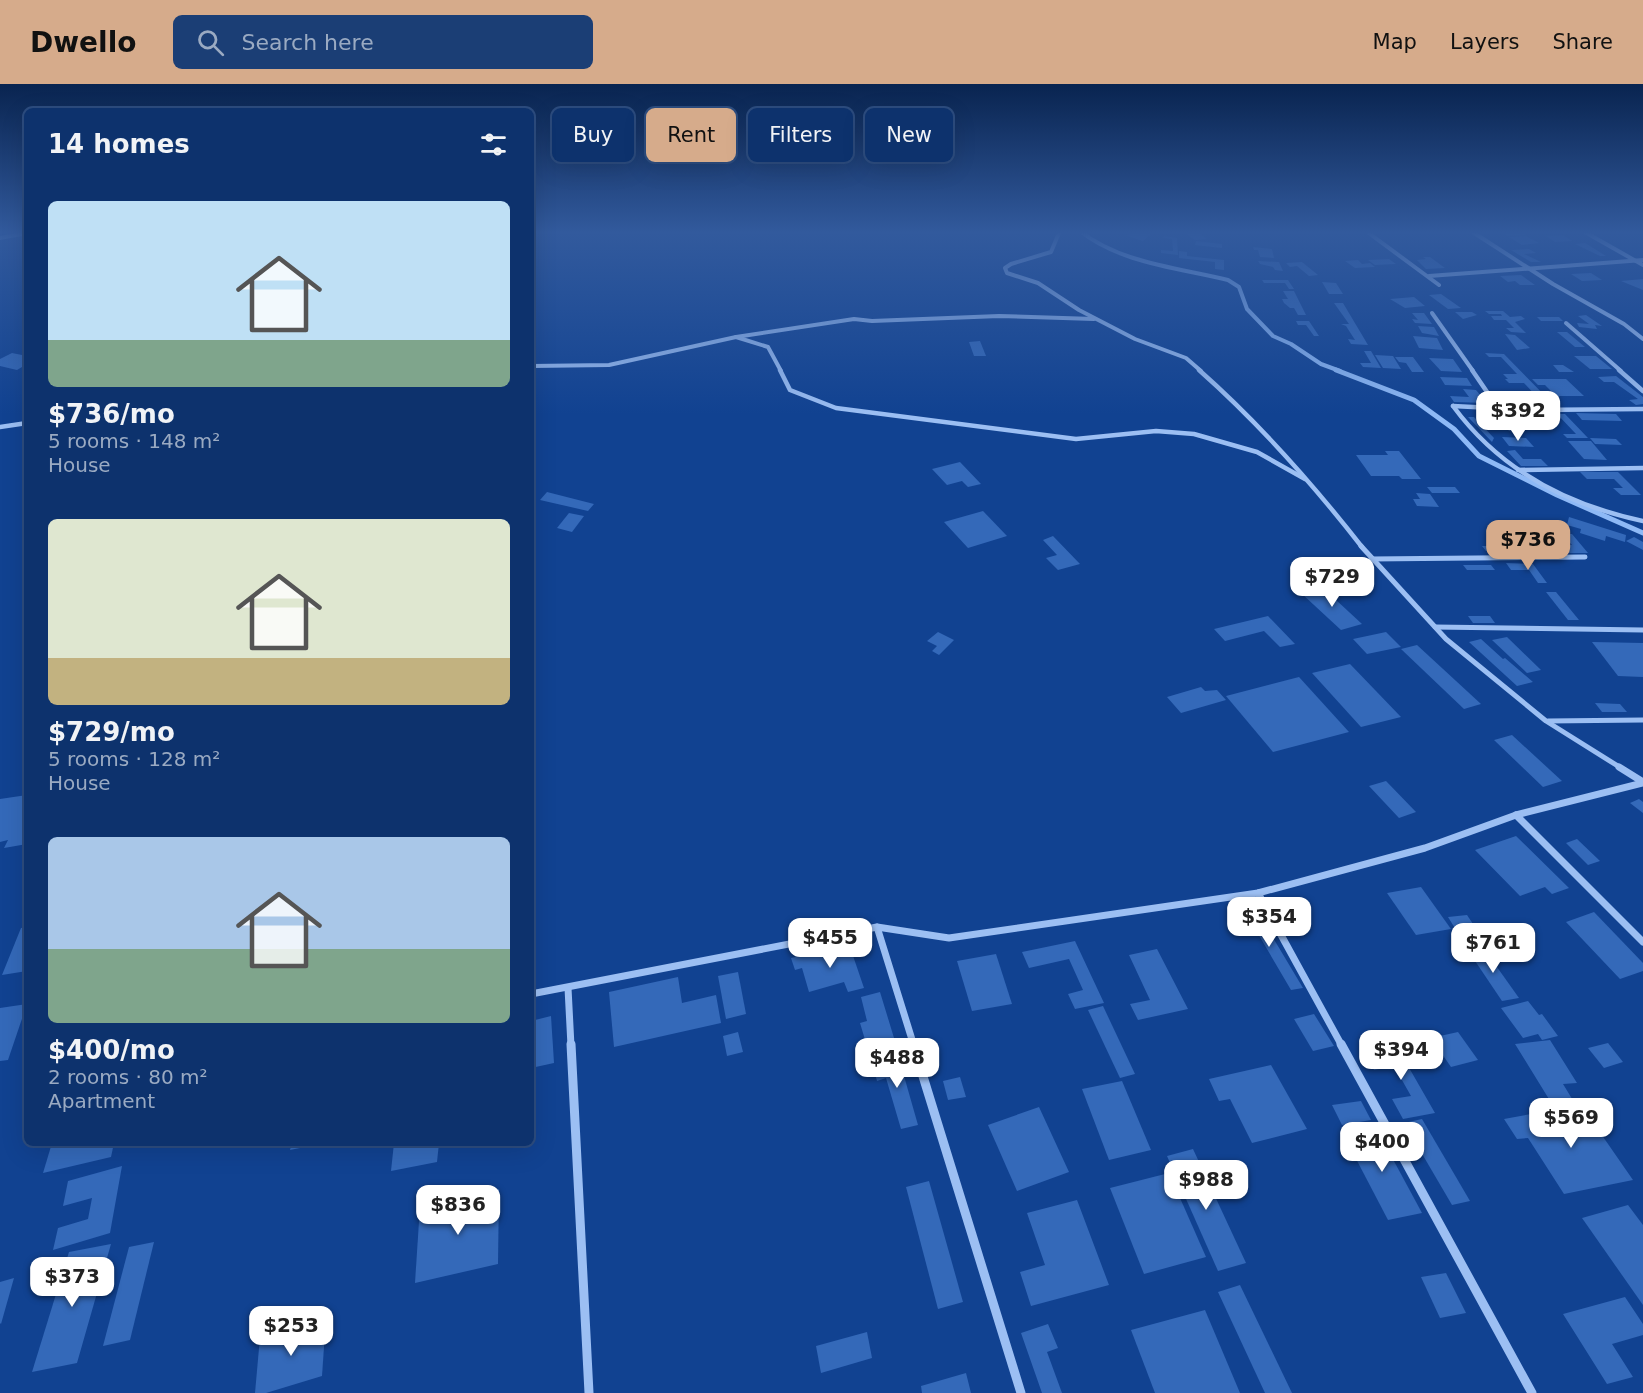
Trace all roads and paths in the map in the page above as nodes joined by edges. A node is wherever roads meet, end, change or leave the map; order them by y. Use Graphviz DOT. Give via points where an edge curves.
graph roads {
  1 [pos="1052,292"];
  2 [pos="1569,292"];
  3 [pos="1432,313"];
  4 [pos="1098,319"];
  5 [pos="1566,323"];
  6 [pos="735,337"];
  7 [pos="1643,339"];
  8 [pos="534,366"];
  9 [pos="1643,391"];
  10 [pos="1498,408"];
  11 [pos="1643,409"];
  12 [pos="24,423"];
  13 [pos="0,427"];
  14 [pos="1643,468"];
  15 [pos="1518,470"];
  16 [pos="1311,482"];
  17 [pos="1643,521"];
  18 [pos="1585,557"];
  19 [pos="1371,559"];
  20 [pos="1435,627"];
  21 [pos="1643,630"];
  22 [pos="1643,720"];
  23 [pos="1546,721"];
  24 [pos="1643,782"];
  25 [pos="1516,815"];
  26 [pos="1258,893"];
  27 [pos="877,927"];
  28 [pos="1643,942"];
  29 [pos="568,988"];
  30 [pos="534,994"];
  31 [pos="589,1393"];
  32 [pos="1021,1393"];
  33 [pos="1532,1393"];
  1 -- 4 [label="street"];
  2 -- 7 [label="street"];
  3 -- 10 [label="street"];
  4 -- 6 [label="street" via="999,316 854,320"];
  4 -- 16 [label="street" via="1135,339 1186,358 1232,399"];
  5 -- 9 [label="street"];
  6 -- 8 [label="street" via="609,365"];
  6 -- 16 [label="street" via="768,347 790,390 836,408 1076,439 1156,431 1194,434 1257,452"];
  10 -- 11 [label="street"];
  10 -- 15 [label="street" via="1453,406 1485,445"];
  12 -- 13 [label="street"];
  14 -- 15 [label="street"];
  15 -- 17 [label="street" via="1575,500"];
  16 -- 19 [label="street"];
  18 -- 19 [label="street"];
  19 -- 20 [label="street"];
  20 -- 21 [label="street"];
  20 -- 23 [label="street"];
  22 -- 23 [label="street"];
  23 -- 24 [label="street"];
  24 -- 25 [label="street"];
  25 -- 26 [label="street" via="1425,848"];
  25 -- 28 [label="street"];
  26 -- 27 [label="street" via="949,938"];
  26 -- 33 [label="street"];
  27 -- 29 [label="street"];
  27 -- 32 [label="street"];
  29 -- 30 [label="street"];
  29 -- 31 [label="street"];
}
